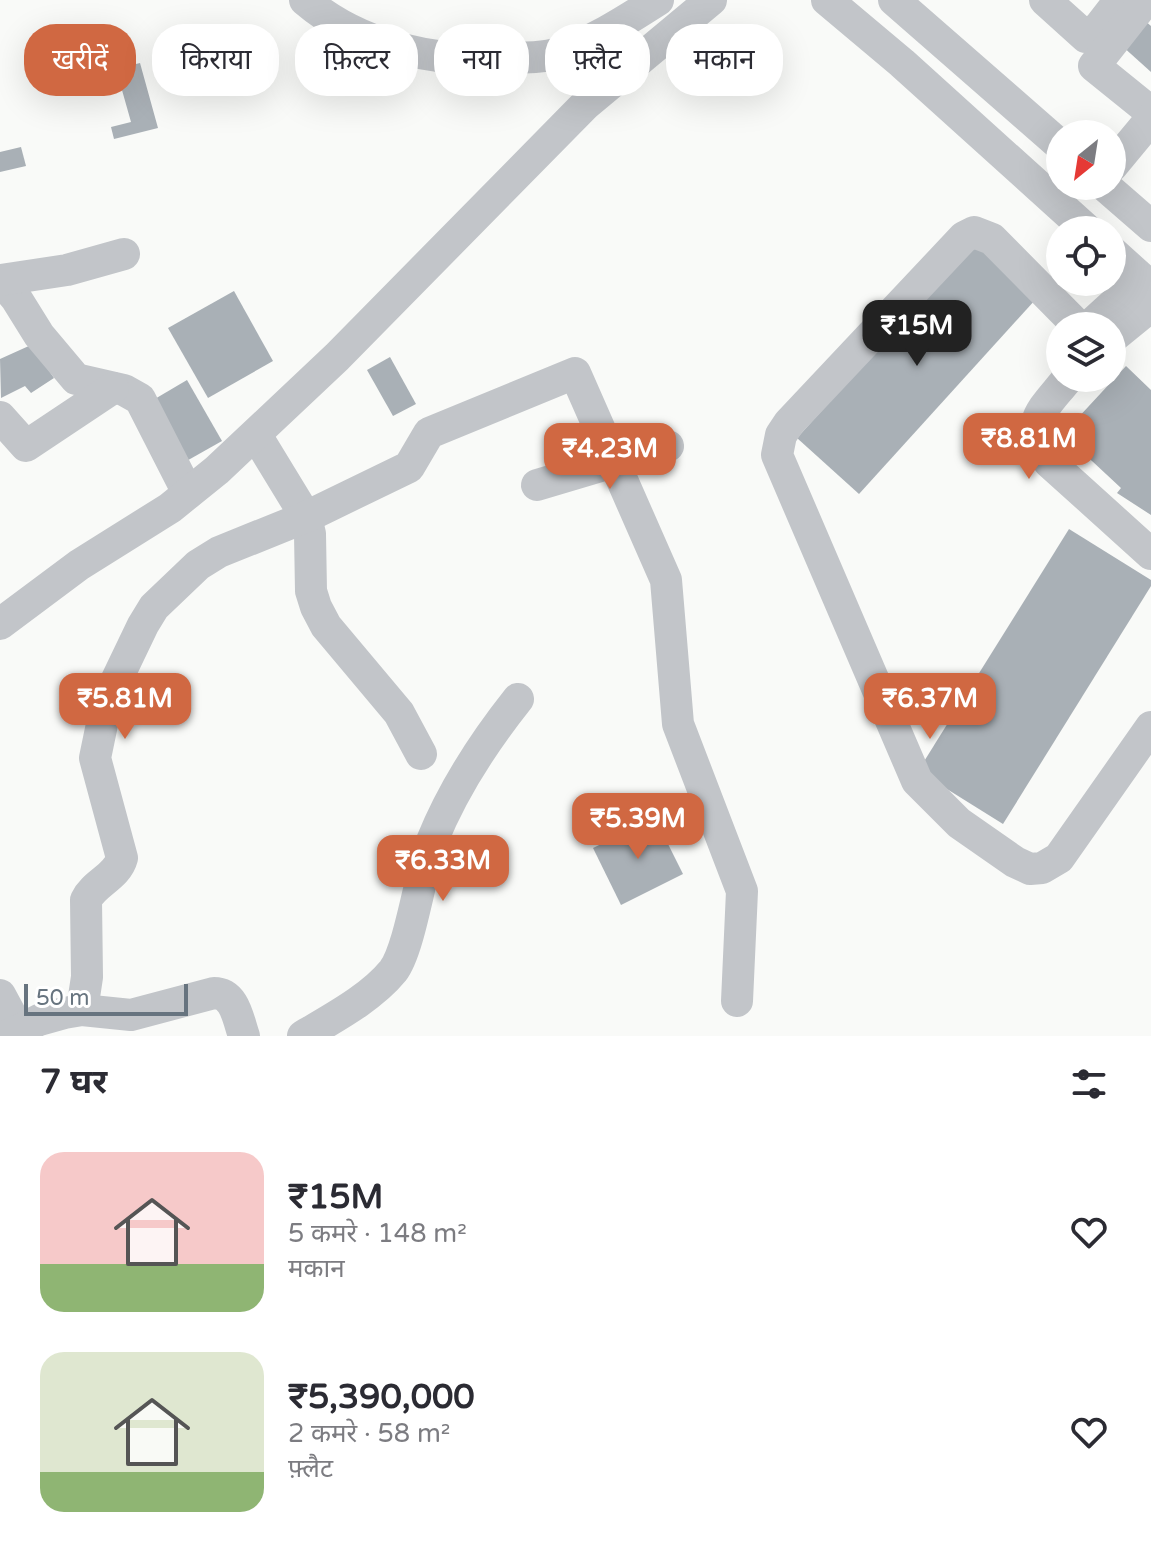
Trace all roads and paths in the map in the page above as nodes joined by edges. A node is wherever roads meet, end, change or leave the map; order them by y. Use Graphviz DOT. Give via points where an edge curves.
graph roads {
  1 [pos="305,0"];
  2 [pos="711,0"];
  3 [pos="827,0"];
  4 [pos="894,0"];
  5 [pos="1045,0"];
  6 [pos="1120,0"];
  7 [pos="1146,0"];
  8 [pos="643,4"];
  9 [pos="1151,112"];
  10 [pos="1151,119"];
  11 [pos="1046,133"];
  12 [pos="1126,149"];
  13 [pos="1121,200"];
  14 [pos="1071,216"];
  15 [pos="1151,226"];
  16 [pos="124,254"];
  17 [pos="1126,267"];
  18 [pos="1,280"];
  19 [pos="1148,291"];
  20 [pos="1064,312"];
  21 [pos="1111,312"];
  22 [pos="1126,320"];
  23 [pos="113,388"];
  24 [pos="1057,392"];
  25 [pos="0,417"];
  26 [pos="256,435"];
  27 [pos="668,446"];
  28 [pos="613,461"];
  29 [pos="537,485"];
  30 [pos="188,493"];
  31 [pos="306,517"];
  32 [pos="1151,554"];
  33 [pos="0,624"];
  34 [pos="518,699"];
  35 [pos="1151,727"];
  36 [pos="421,754"];
  37 [pos="0,995"];
  38 [pos="737,1001"];
  39 [pos="82,1010"];
  40 [pos="13,1033"];
  41 [pos="244,1036"];
  42 [pos="303,1036"];
  1 -- 8 [label="street" via="360,36 423,55 483,61 551,55 590,41"];
  2 -- 26 [label="street" via="585,105"];
  3 -- 14 [label="street"];
  4 -- 11 [label="street"];
  5 -- 6 [label="street" via="1086,37"];
  7 -- 9 [label="street" via="1094,66"];
  10 -- 12 [label="street"];
  13 -- 15 [label="street"];
  16 -- 18 [label="street"];
  17 -- 19 [label="street"];
  18 -- 23 [label="street" via="70,373 82,382"];
  19 -- 21 [label="street"];
  19 -- 22 [label="street"];
  20 -- 35 [label="street" via="992,239 974,232 789,423 777,455 917,781 959,823 1015,862 1042,868 1059,858"];
  23 -- 25 [label="street" via="26,446"];
  23 -- 30 [label="street" via="140,399"];
  24 -- 32 [label="street" via="1038,416 1033,429 1036,444 1049,462"];
  26 -- 30 [label="street"];
  26 -- 31 [label="street"];
  27 -- 28 [label="street"];
  28 -- 29 [label="street"];
  28 -- 31 [label="street" via="575,373 429,433 409,467"];
  28 -- 38 [label="street" via="666,580 678,724 742,891"];
  30 -- 33 [label="street"];
  31 -- 36 [label="street" via="316,607 399,713"];
  31 -- 39 [label="street" via="198,565 154,607 123,664 100,723 95,758 122,858 117,870 86,900"];
  34 -- 42 [label="street" via="486,740 444,815 394,969"];
  37 -- 40 [label="street"];
  39 -- 40 [label="street" via="39,1020"];
  39 -- 41 [label="street" via="131,1015 222,993 230,999"];
}
